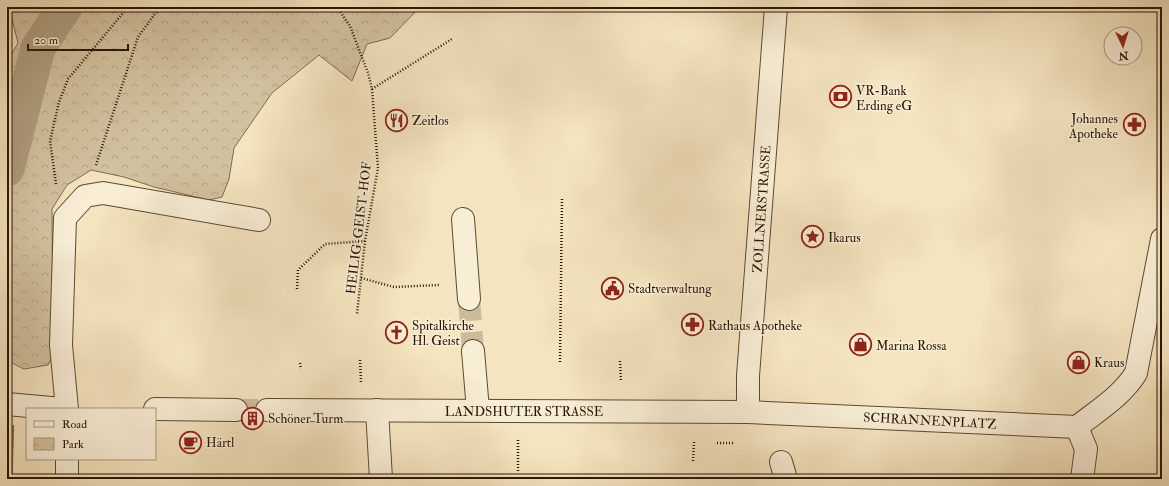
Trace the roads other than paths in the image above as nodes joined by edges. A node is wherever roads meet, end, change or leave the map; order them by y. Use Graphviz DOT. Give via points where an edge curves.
graph roads {
  1 [pos="776,7"];
  2 [pos="463,219"];
  3 [pos="259,220"];
  4 [pos="1162,239"];
  5 [pos="468,291"];
  6 [pos="473,351"];
  7 [pos="7,404"];
  8 [pos="52,408"];
  9 [pos="67,408"];
  10 [pos="156,409"];
  11 [pos="236,410"];
  12 [pos="267,410"];
  13 [pos="377,410"];
  14 [pos="478,410"];
  15 [pos="748,412"];
  16 [pos="782,413"];
  17 [pos="1078,427"];
  18 [pos="68,460"];
  19 [pos="67,479"];
  20 [pos="381,479"];
  21 [pos="1082,479"];
  1 -- 15 [label="street, ZOLLNERSTRASSE" via="748,376"];
  2 -- 5 [label="street"];
  3 -- 9 [label="street" via="103,193 86,196 65,218 61,345"];
  4 -- 17 [label="street" via="1136,373 1130,383"];
  6 -- 14 [label="street"];
  7 -- 8 [label="street"];
  10 -- 11 [label="street"];
  12 -- 13 [label="street, LANDSHUTER STRASSE"];
  13 -- 14 [label="street, LANDSHUTER STRASSE"];
  13 -- 20 [label="street"];
  14 -- 15 [label="street, LANDSHUTER STRASSE"];
  15 -- 16 [label="street, LANDSHUTER STRASSE"];
  16 -- 17 [label="street, SCHRANNENPLATZ"];
  17 -- 21 [label="street" via="1086,449"];
  18 -- 19 [label="street"];
}
